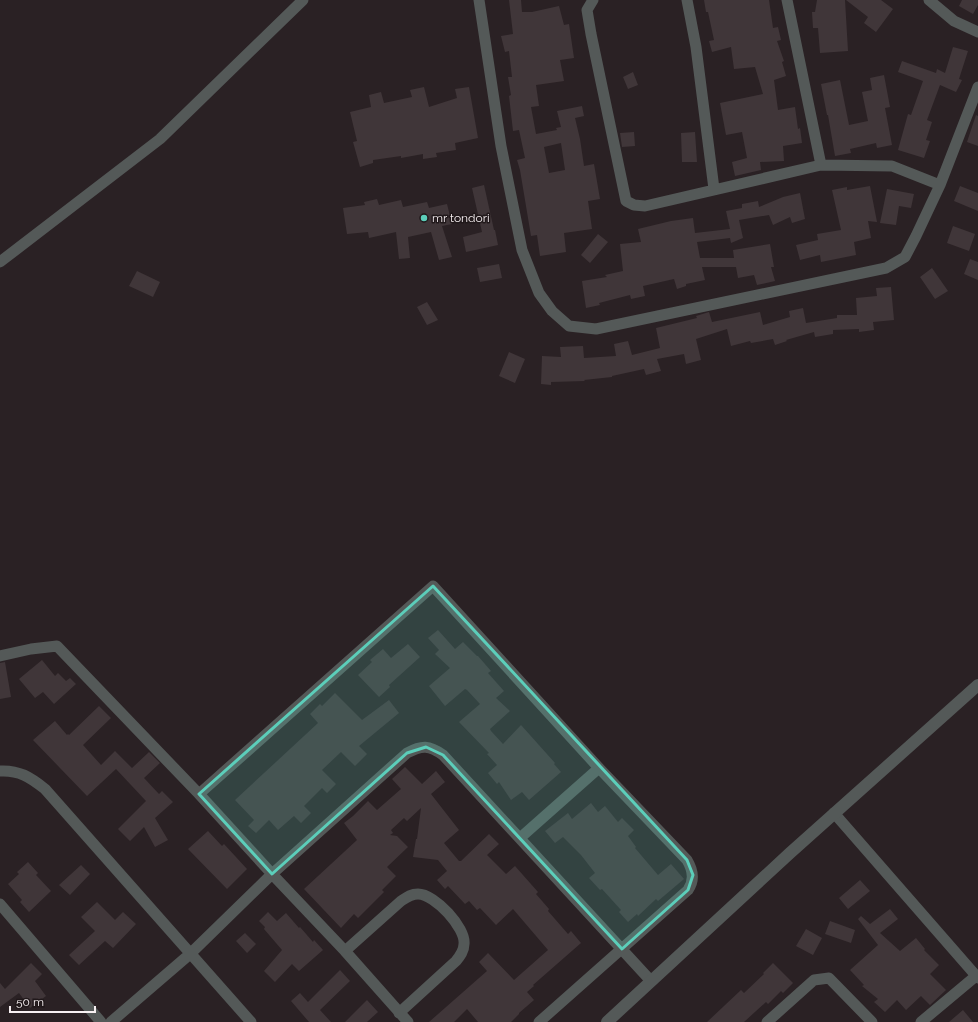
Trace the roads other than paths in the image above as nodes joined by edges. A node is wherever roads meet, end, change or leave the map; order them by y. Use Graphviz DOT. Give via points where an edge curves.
graph roads {
  1 [pos="303,0"];
  2 [pos="479,0"];
  3 [pos="594,0"];
  4 [pos="687,0"];
  5 [pos="787,0"];
  6 [pos="929,0"];
  7 [pos="978,32"];
  8 [pos="978,87"];
  9 [pos="821,164"];
  10 [pos="940,185"];
  11 [pos="714,189"];
  12 [pos="0,262"];
  13 [pos="0,656"];
  14 [pos="978,685"];
  15 [pos="599,768"];
  16 [pos="0,771"];
  17 [pos="200,794"];
  18 [pos="834,813"];
  19 [pos="520,838"];
  20 [pos="272,874"];
  21 [pos="0,904"];
  22 [pos="622,949"];
  23 [pos="345,951"];
  24 [pos="190,954"];
  25 [pos="977,977"];
  26 [pos="651,981"];
  27 [pos="400,1013"];
  28 [pos="101,1022"];
  29 [pos="111,1022"];
  30 [pos="251,1022"];
  31 [pos="408,1022"];
  32 [pos="539,1022"];
  33 [pos="607,1022"];
  34 [pos="767,1022"];
  35 [pos="872,1022"];
  36 [pos="921,1022"];
  1 -- 12 [label="street" via="160,139"];
  2 -- 10 [label="street" via="501,146 522,250 539,293 552,311 569,326 596,329 886,268 905,257"];
  3 -- 11 [label="street" via="587,10 626,201 645,206"];
  4 -- 11 [label="street" via="696,47"];
  5 -- 9 [label="street"];
  6 -- 7 [label="street" via="954,21"];
  8 -- 10 [label="street"];
  9 -- 10 [label="street" via="892,166"];
  9 -- 11 [label="street"];
  13 -- 17 [label="street" via="57,646"];
  14 -- 18 [label="street"];
  15 -- 17 [label="street" via="432,586"];
  15 -- 19 [label="street"];
  15 -- 22 [label="street" via="687,860 693,875 688,890"];
  16 -- 24 [label="street" via="21,773 45,789"];
  17 -- 20 [label="street"];
  18 -- 25 [label="street"];
  18 -- 26 [label="street"];
  19 -- 20 [label="street" via="443,755 435,749 416,748 407,753"];
  19 -- 22 [label="street"];
  20 -- 23 [label="street"];
  20 -- 24 [label="street"];
  21 -- 28 [label="street"];
  22 -- 26 [label="street"];
  22 -- 32 [label="street"];
  23 -- 27 [label="street"];
  23 -- 27 [label="street" via="409,896 429,896 458,925 465,944 462,953"];
  24 -- 29 [label="street"];
  24 -- 30 [label="street"];
  25 -- 36 [label="street"];
  26 -- 33 [label="street"];
  27 -- 31 [label="street"];
  34 -- 35 [label="street" via="814,980 829,978"];
}
